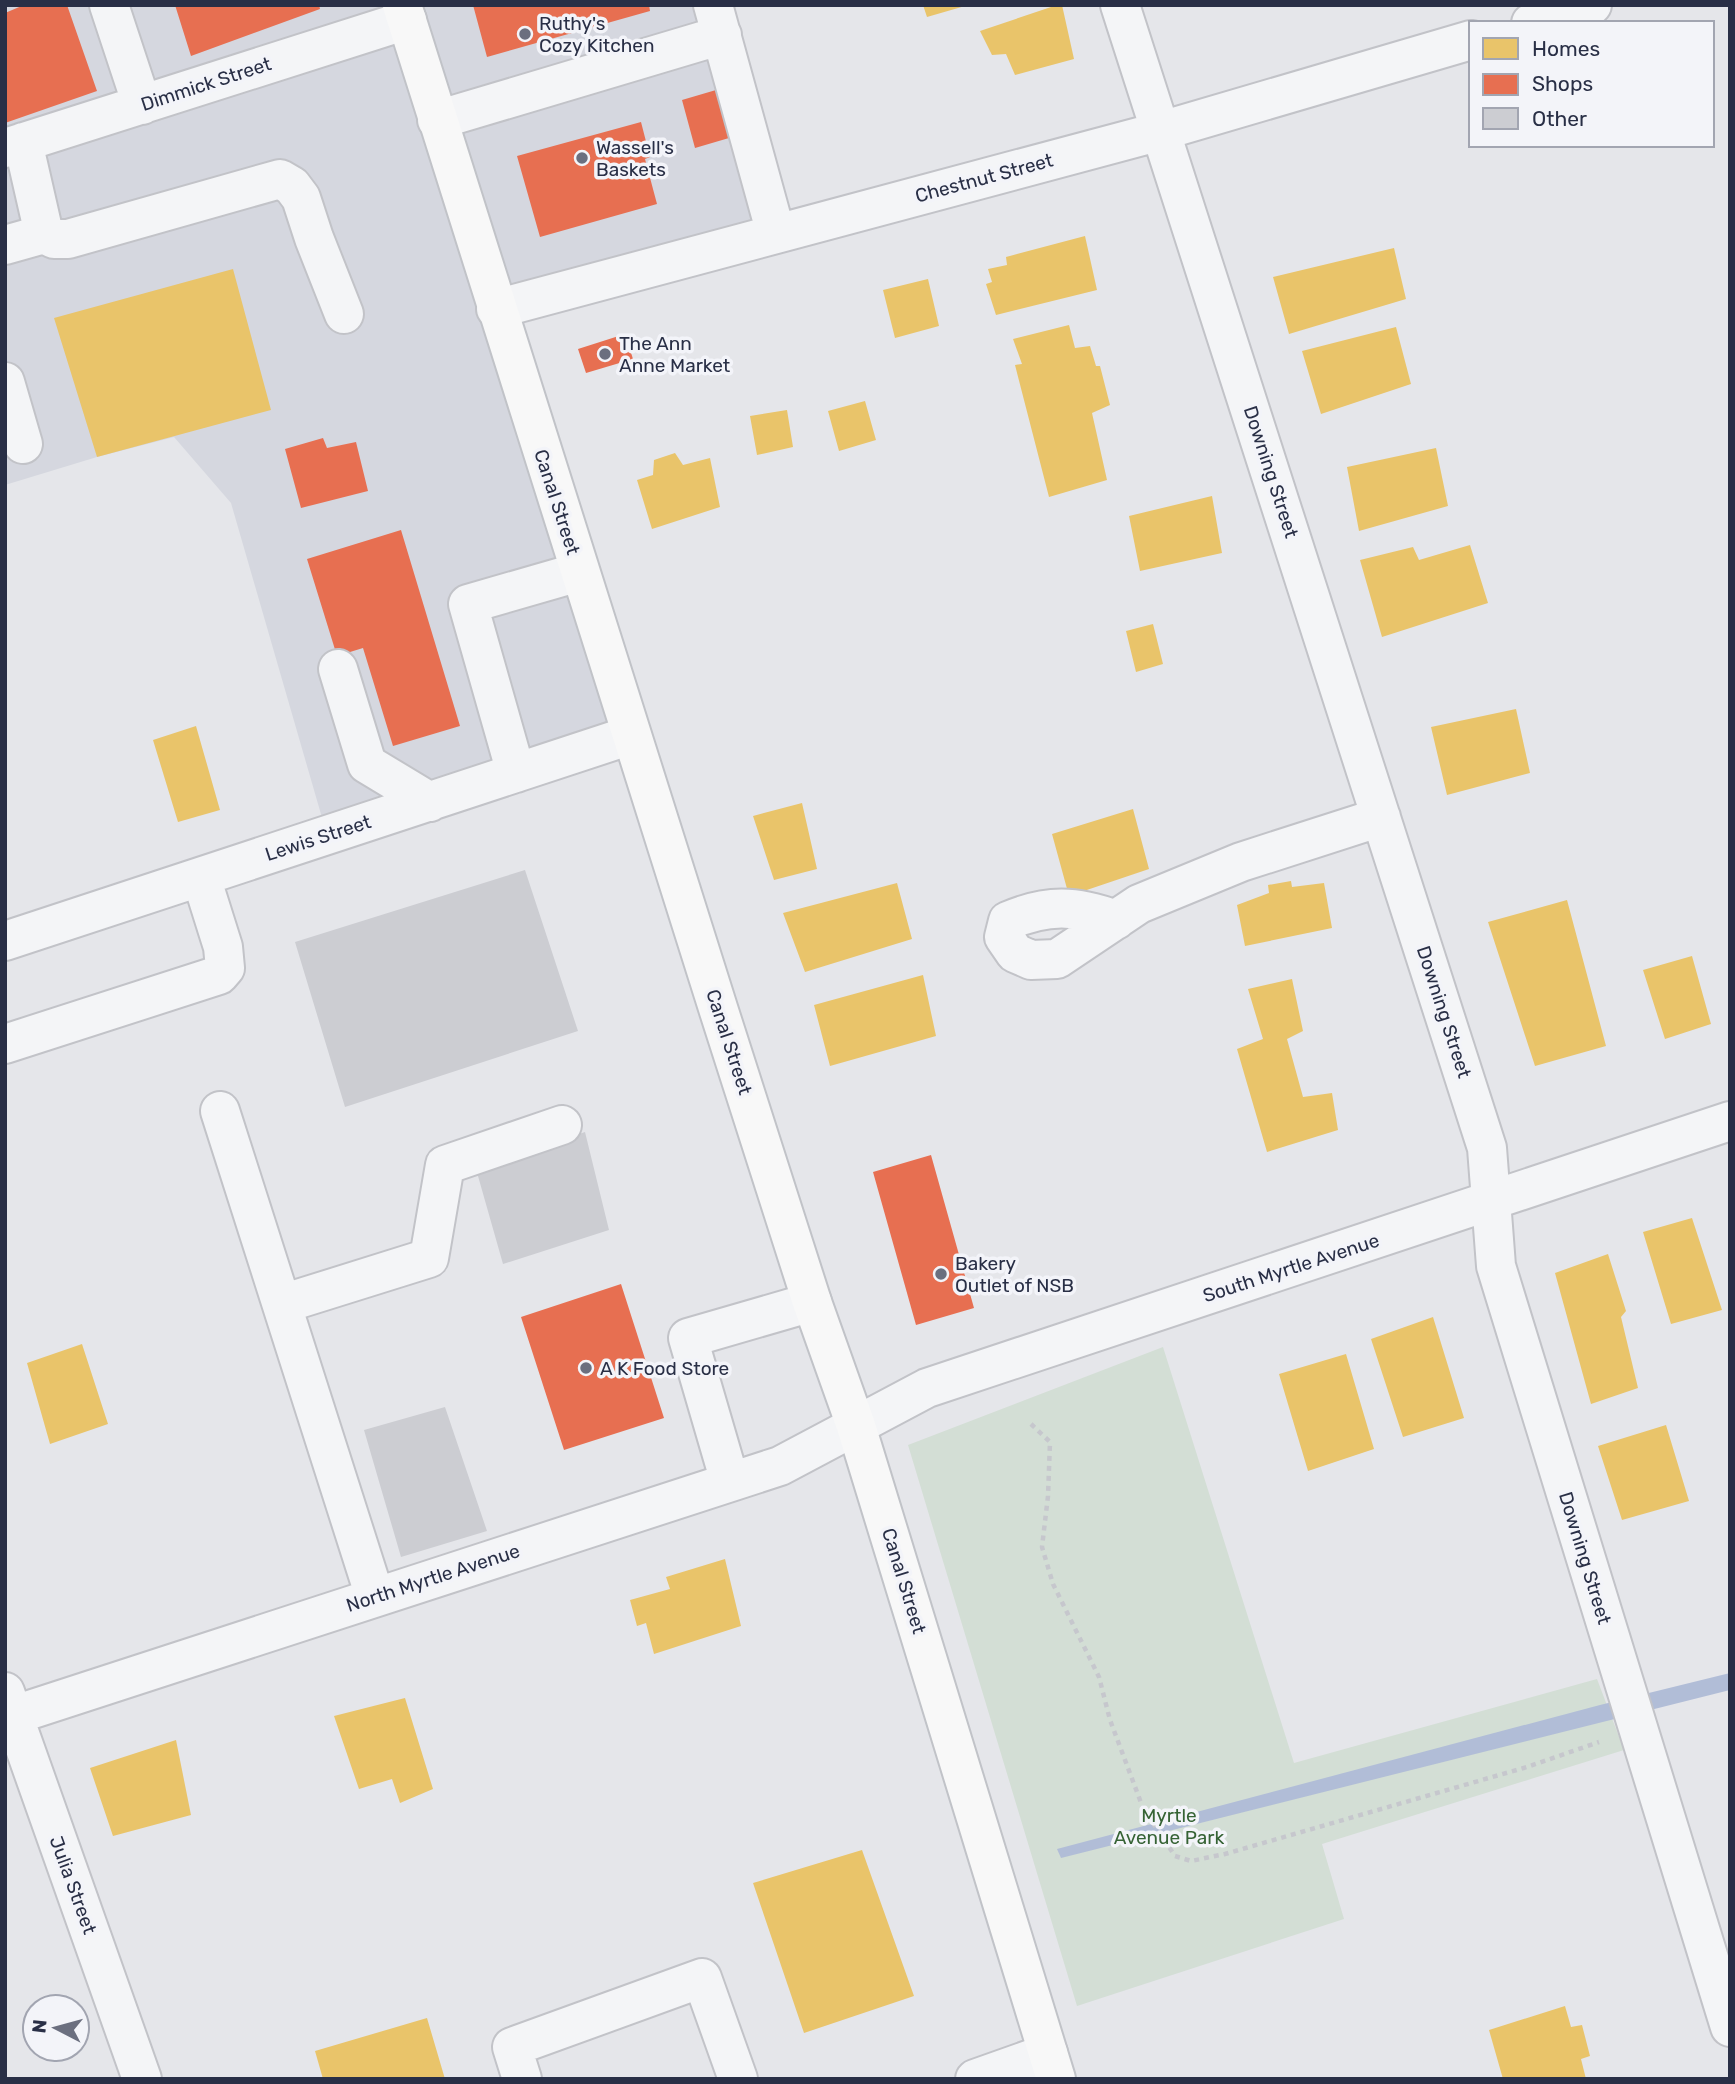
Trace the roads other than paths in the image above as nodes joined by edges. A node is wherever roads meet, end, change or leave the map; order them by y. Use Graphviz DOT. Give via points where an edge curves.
graph roads {
  1 [pos="109,5"];
  2 [pos="1120,5"];
  3 [pos="1591,5"];
  4 [pos="404,13"];
  5 [pos="717,20"];
  6 [pos="1538,21"];
  7 [pos="1469,41"];
  8 [pos="142,105"];
  9 [pos="437,120"];
  10 [pos="1161,131"];
  11 [pos="14,145"];
  12 [pos="44,234"];
  13 [pos="776,234"];
  14 [pos="5,246"];
  15 [pos="496,309"];
  16 [pos="344,314"];
  17 [pos="5,382"];
  18 [pos="23,444"];
  19 [pos="579,572"];
  20 [pos="338,669"];
  21 [pos="631,735"];
  22 [pos="516,773"];
  23 [pos="430,802"];
  24 [pos="1381,817"];
  25 [pos="201,877"];
  26 [pos="1116,920"];
  27 [pos="5,941"];
  28 [pos="5,1044"];
  29 [pos="220,1111"];
  30 [pos="1730,1121"];
  31 [pos="562,1125"];
  32 [pos="1490,1202"];
  33 [pos="813,1302"];
  34 [pos="282,1304"];
  35 [pos="856,1426"];
  36 [pos="730,1482"];
  37 [pos="375,1597"];
  38 [pos="8,1709"];
  39 [pos="1730,2027"];
  40 [pos="1052,2066"];
  41 [pos="142,2079"];
  42 [pos="522,2079"];
  43 [pos="738,2079"];
  44 [pos="975,2079"];
  1 -- 8 [label="street"];
  2 -- 10 [label="street, Downing Street"];
  3 -- 6 [label="street"];
  4 -- 8 [label="street, Dimmick Street"];
  4 -- 9 [label="main road, Canal Street"];
  5 -- 9 [label="street"];
  5 -- 13 [label="street"];
  7 -- 10 [label="street, Chestnut Street"];
  8 -- 11 [label="street, Dimmick Street"];
  9 -- 15 [label="main road, Canal Street"];
  10 -- 13 [label="street, Chestnut Street"];
  10 -- 24 [label="street, Downing Street"];
  11 -- 12 [label="street"];
  12 -- 14 [label="street"];
  12 -- 16 [label="street" via="68,239 280,179 301,198"];
  13 -- 15 [label="street, Chestnut Street"];
  15 -- 19 [label="main road, Canal Street"];
  17 -- 18 [label="street"];
  19 -- 21 [label="main road, Canal Street"];
  19 -- 22 [label="street" via="468,604"];
  20 -- 23 [label="street" via="368,764"];
  21 -- 22 [label="street, Lewis Street"];
  21 -- 33 [label="main road, Canal Street"];
  22 -- 23 [label="street, Lewis Street"];
  23 -- 25 [label="street, Lewis Street"];
  24 -- 26 [label="street" via="1241,862 1139,904"];
  24 -- 32 [label="street, Downing Street" via="1488,1148"];
  25 -- 27 [label="street, Lewis Street"];
  25 -- 28 [label="street" via="223,947 225,968 219,975"];
  29 -- 34 [label="street"];
  30 -- 32 [label="street, South Myrtle Avenue"];
  31 -- 34 [label="street" via="445,1165 429,1258"];
  32 -- 35 [label="street, South Myrtle Avenue" via="927,1388"];
  32 -- 39 [label="street, Downing Street" via="1496,1266"];
  33 -- 35 [label="main road, Canal Street"];
  33 -- 36 [label="street" via="688,1338"];
  34 -- 37 [label="street"];
  35 -- 36 [label="street, North Myrtle Avenue" via="780,1465"];
  35 -- 40 [label="main road, Canal Street"];
  36 -- 37 [label="street, North Myrtle Avenue"];
  37 -- 38 [label="street, North Myrtle Avenue"];
  38 -- 41 [label="street, Julia Street"];
  40 -- 44 [label="street"];
  42 -- 43 [label="street" via="512,2047 702,1978"];
}
